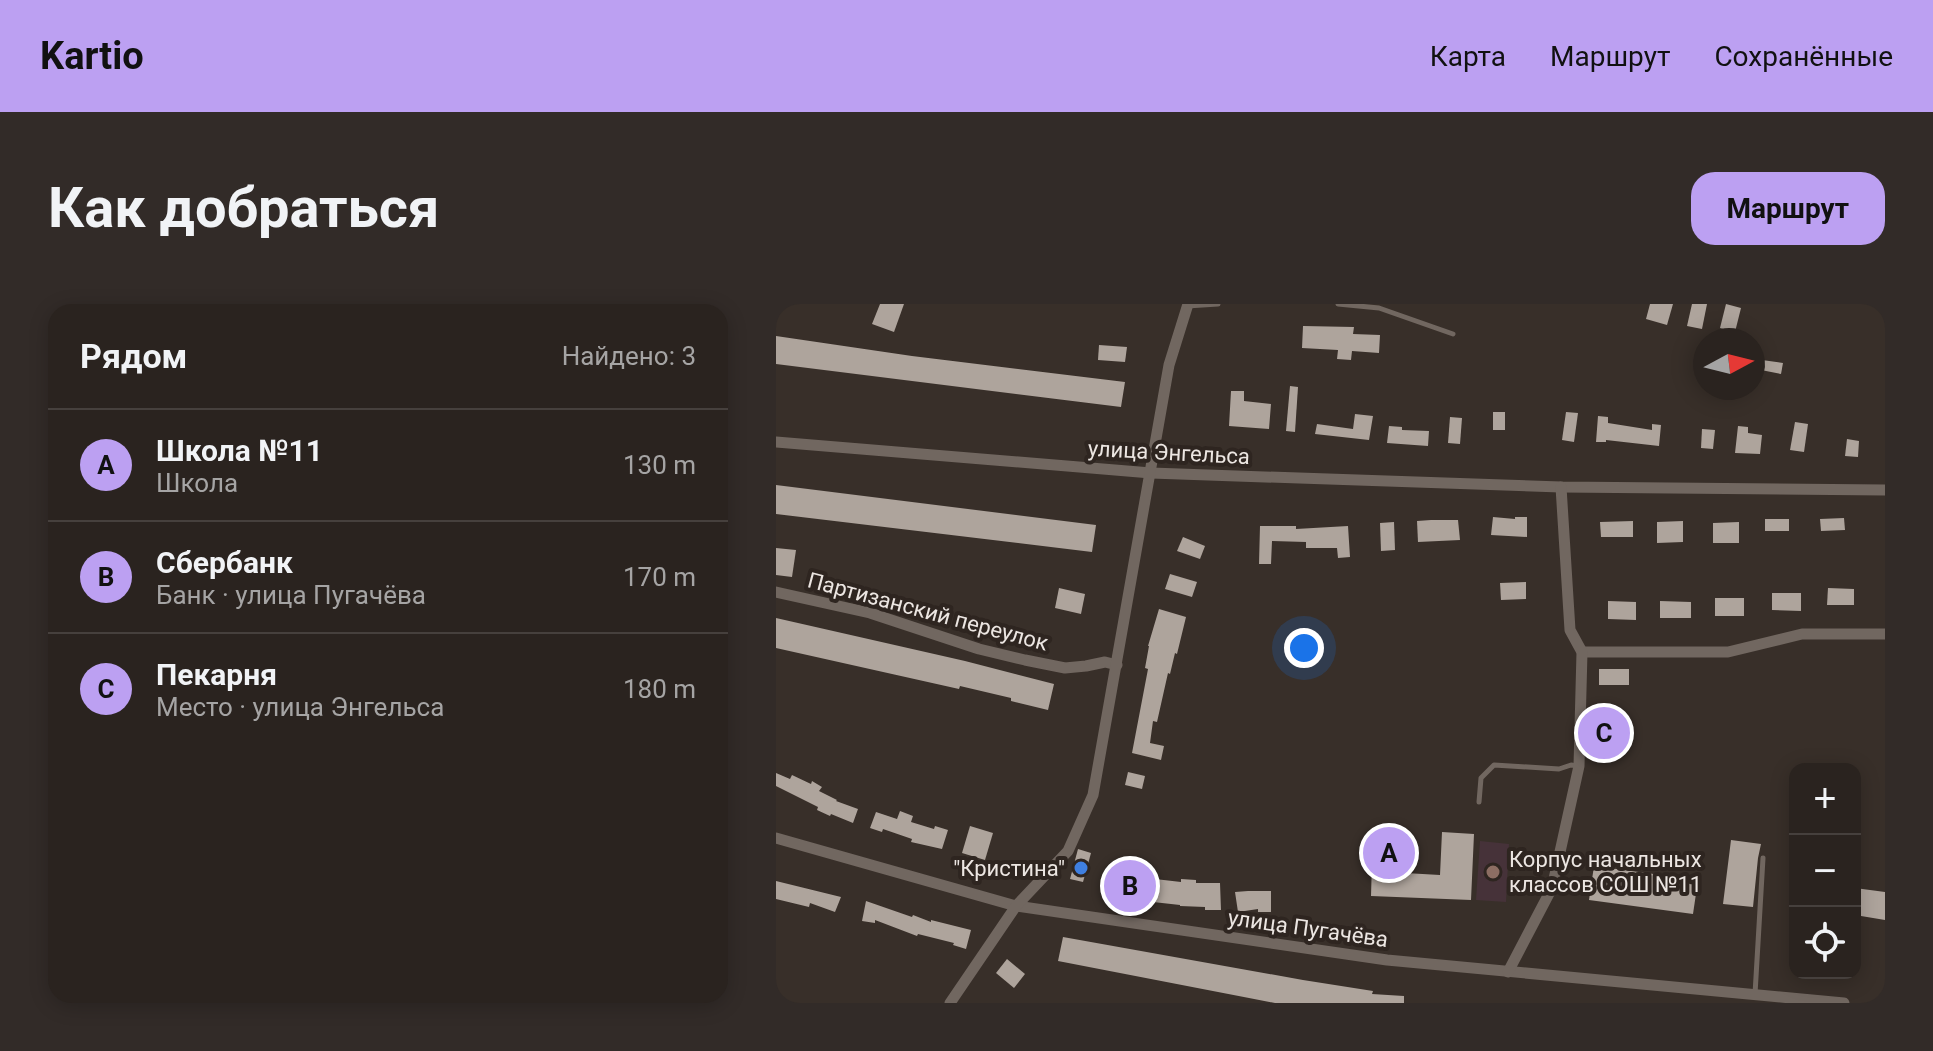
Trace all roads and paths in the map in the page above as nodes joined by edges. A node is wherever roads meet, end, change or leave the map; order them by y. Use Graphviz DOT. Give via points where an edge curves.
graph roads {
  1 [pos="1218,304"];
  2 [pos="1338,304"];
  3 [pos="1188,305"];
  4 [pos="1453,334"];
  5 [pos="776,442"];
  6 [pos="1151,473"];
  7 [pos="1561,487"];
  8 [pos="1885,490"];
  9 [pos="776,592"];
  10 [pos="1885,634"];
  11 [pos="1582,652"];
  12 [pos="1117,665"];
  13 [pos="1579,766"];
  14 [pos="1479,802"];
  15 [pos="776,838"];
  16 [pos="1763,858"];
  17 [pos="1016,906"];
  18 [pos="1508,972"];
  19 [pos="1755,995"];
  20 [pos="950,1003"];
  21 [pos="1844,1003"];
  1 -- 3 [label="lane"];
  2 -- 4 [label="lane" via="1379,308"];
  3 -- 6 [label="street" via="1169,365"];
  5 -- 6 [label="street, улица Энгельса"];
  6 -- 7 [label="street, улица Энгельса"];
  6 -- 12 [label="street"];
  7 -- 8 [label="street, улица Энгельса"];
  7 -- 11 [label="street" via="1570,630"];
  9 -- 12 [label="street, Партизанский переулок" via="870,613 1025,660 1065,668"];
  10 -- 11 [label="street" via="1802,634 1728,652"];
  11 -- 13 [label="street"];
  12 -- 17 [label="street" via="1093,795 1068,851"];
  13 -- 14 [label="lane" via="1494,765 1481,778"];
  13 -- 18 [label="street" via="1552,888"];
  15 -- 17 [label="street, улица Пугачёва"];
  16 -- 19 [label="lane"];
  17 -- 18 [label="street, улица Пугачёва" via="1387,960"];
  17 -- 20 [label="street"];
  18 -- 19 [label="street, улица Пугачёва"];
  19 -- 21 [label="street, улица Пугачёва"];
}
